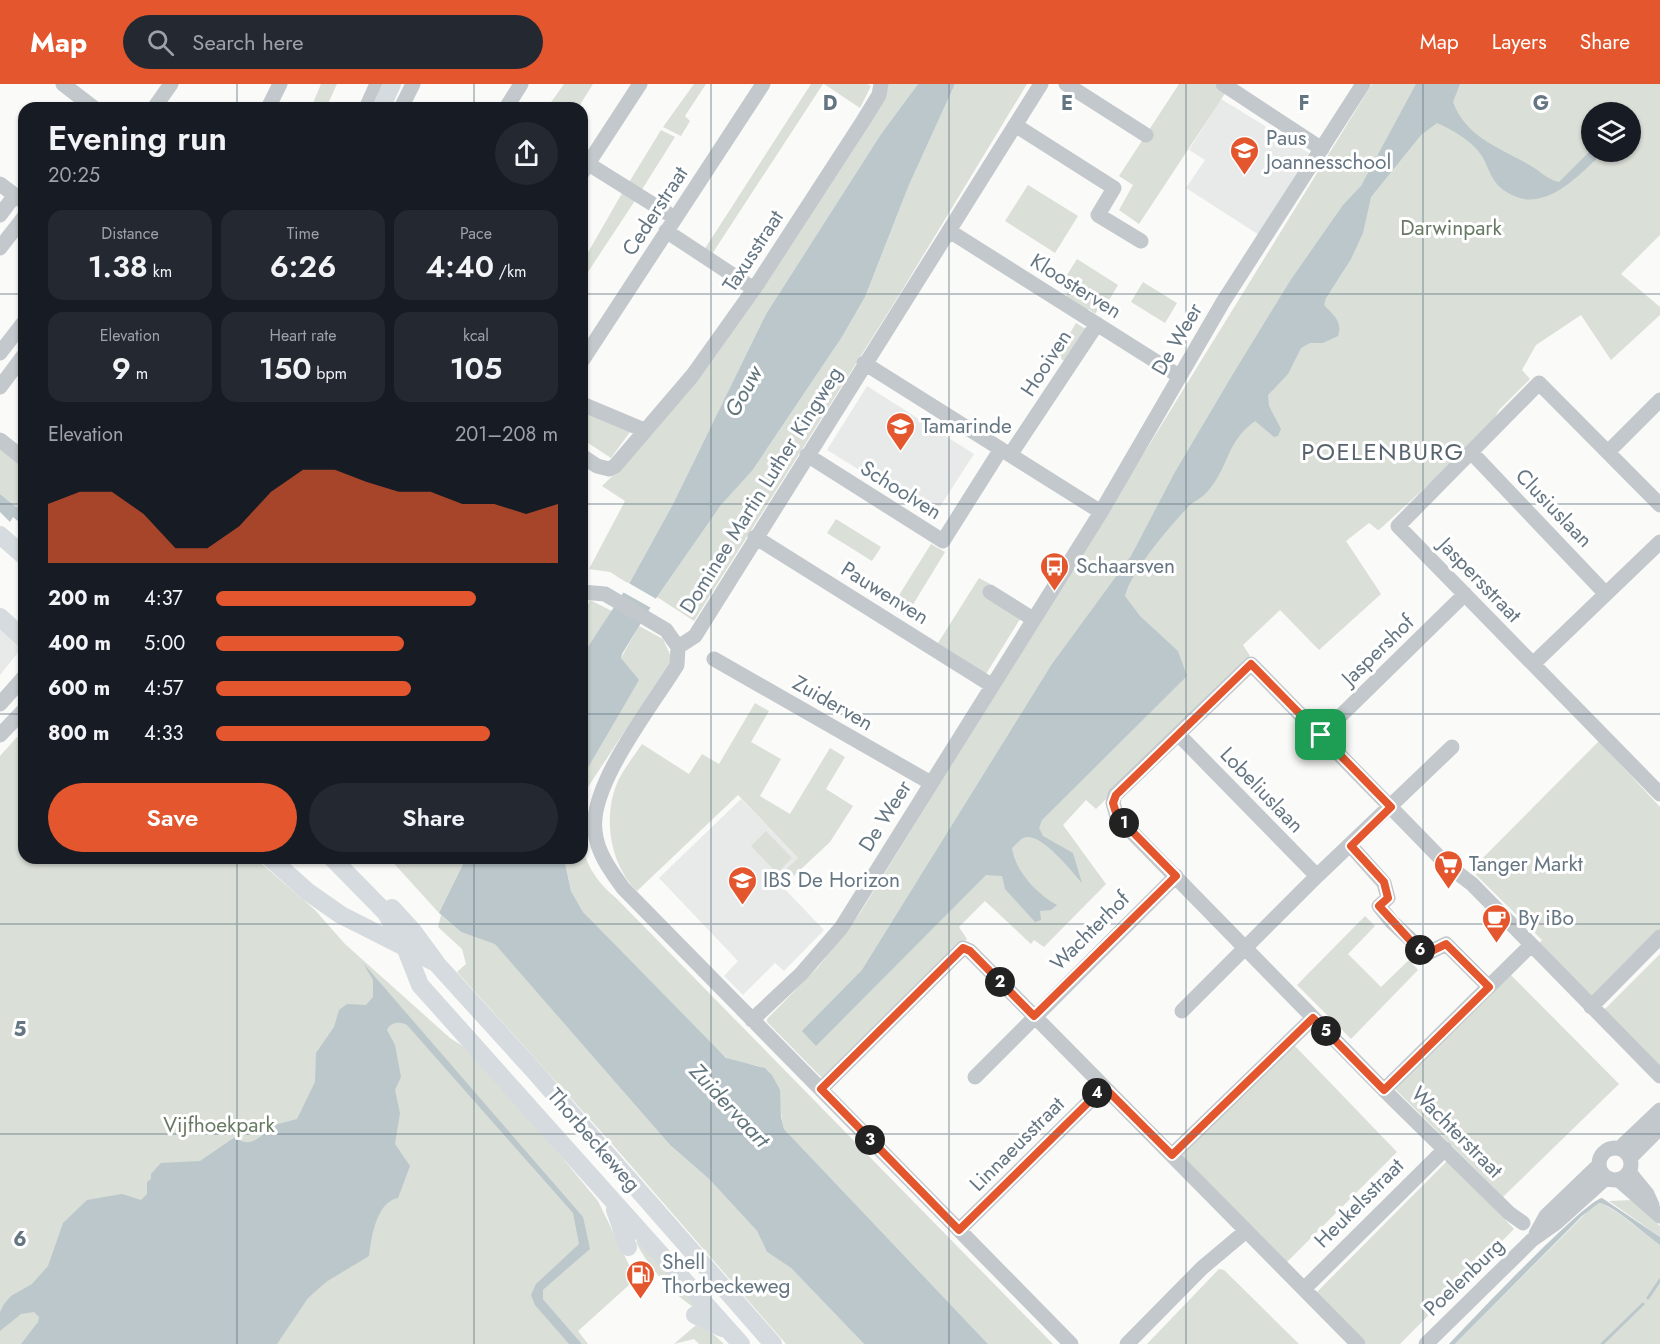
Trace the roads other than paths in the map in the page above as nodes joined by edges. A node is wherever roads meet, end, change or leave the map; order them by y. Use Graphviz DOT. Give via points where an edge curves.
graph roads {
  1 [pos="63,84"];
  2 [pos="171,84"];
  3 [pos="280,84"];
  4 [pos="377,84"];
  5 [pos="392,84"];
  6 [pos="413,84"];
  7 [pos="521,84"];
  8 [pos="640,84"];
  9 [pos="763,84"];
  10 [pos="881,84"];
  11 [pos="1041,84"];
  12 [pos="1066,84"];
  13 [pos="1223,84"];
  14 [pos="1363,84"];
  15 [pos="86,102"];
  16 [pos="158,102"];
  17 [pos="271,102"];
  18 [pos="369,102"];
  19 [pos="384,102"];
  20 [pos="404,102"];
  21 [pos="510,102"];
  22 [pos="1015,125"];
  23 [pos="1146,135"];
  24 [pos="1322,149"];
  25 [pos="588,159"];
  26 [pos="588,167"];
  27 [pos="0,184"];
  28 [pos="18,198"];
  29 [pos="18,200"];
  30 [pos="0,215"];
  31 [pos="675,218"];
  32 [pos="18,225"];
  33 [pos="666,231"];
  34 [pos="951,232"];
  35 [pos="1141,242"];
  36 [pos="0,248"];
  37 [pos="754,289"];
  38 [pos="1097,324"];
  39 [pos="18,330"];
  40 [pos="588,352"];
  41 [pos="0,355"];
  42 [pos="864,363"];
  43 [pos="18,364"];
  44 [pos="18,369"];
  45 [pos="1179,376"];
  46 [pos="0,387"];
  47 [pos="1660,400"];
  48 [pos="588,407"];
  49 [pos="644,430"];
  50 [pos="0,440"];
  51 [pos="1005,452"];
  52 [pos="1471,452"];
  53 [pos="1608,452"];
  54 [pos="18,454"];
  55 [pos="807,455"];
  56 [pos="588,460"];
  57 [pos="1660,505"];
  58 [pos="1101,512"];
  59 [pos="0,535"];
  60 [pos="755,537"];
  61 [pos="1660,542"];
  62 [pos="18,551"];
  63 [pos="990,592"];
  64 [pos="588,594"];
  65 [pos="1465,594"];
  66 [pos="1606,594"];
  67 [pos="0,617"];
  68 [pos="1034,619"];
  69 [pos="18,634"];
  70 [pos="678,647"];
  71 [pos="714,659"];
  72 [pos="1533,664"];
  73 [pos="18,684"];
  74 [pos="992,686"];
  75 [pos="0,704"];
  76 [pos="18,716"];
  77 [pos="1178,734"];
  78 [pos="0,735"];
  79 [pos="1321,735"];
  80 [pos="1452,747"];
  81 [pos="931,783"];
  82 [pos="1660,794"];
  83 [pos="1391,807"];
  84 [pos="1351,846"];
  85 [pos="277,864"];
  86 [pos="338,864"];
  87 [pos="350,864"];
  88 [pos="1176,876"];
  89 [pos="1317,876"];
  90 [pos="1660,937"];
  91 [pos="1531,945"];
  92 [pos="405,947"];
  93 [pos="1245,947"];
  94 [pos="436,963"];
  95 [pos="1489,987"];
  96 [pos="1591,1006"];
  97 [pos="1182,1011"];
  98 [pos="1034,1016"];
  99 [pos="1313,1018"];
  100 [pos="752,1020"];
  101 [pos="1660,1076"];
  102 [pos="975,1077"];
  103 [pos="1104,1087"];
  104 [pos="821,1089"];
  105 [pos="1384,1090"];
  106 [pos="1660,1110"];
  107 [pos="1660,1128"];
  108 [pos="1445,1149"];
  109 [pos="1172,1155"];
  110 [pos="1617,1167"];
  111 [pos="613,1203"];
  112 [pos="1656,1212"];
  113 [pos="1522,1223"];
  114 [pos="959,1230"];
  115 [pos="1246,1231"];
  116 [pos="628,1247"];
  117 [pos="1304,1289"];
  118 [pos="695,1315"];
  119 [pos="735,1337"];
  120 [pos="773,1344"];
  121 [pos="1071,1344"];
  122 [pos="1127,1344"];
  123 [pos="1358,1344"];
  124 [pos="1426,1344"];
  1 -- 15 [label="street"];
  2 -- 16 [label="street"];
  3 -- 17 [label="street"];
  4 -- 18 [label="street"];
  5 -- 19 [label="main road"];
  6 -- 20 [label="street"];
  7 -- 21 [label="street"];
  8 -- 25 [label="street"];
  9 -- 31 [label="street, Cederstraat"];
  10 -- 37 [label="street, Taxusstraat" via="879,95 863,121"];
  11 -- 22 [label="street, Dominee Martin Luther Kingweg"];
  12 -- 23 [label="street"];
  13 -- 24 [label="street"];
  14 -- 24 [label="street, De Weer"];
  22 -- 34 [label="street, Dominee Martin Luther Kingweg"];
  22 -- 35 [label="street" via="1114,188 1098,215"];
  24 -- 45 [label="street, De Weer"];
  26 -- 31 [label="street"];
  27 -- 28 [label="street"];
  29 -- 30 [label="street"];
  31 -- 33 [label="street, Cederstraat"];
  32 -- 36 [label="street"];
  33 -- 37 [label="street"];
  33 -- 40 [label="street, Cederstraat"];
  34 -- 38 [label="street, Kloosterven"];
  34 -- 42 [label="street, Dominee Martin Luther Kingweg"];
  37 -- 49 [label="street, Taxusstraat" via="692,376"];
  38 -- 45 [label="street, Kloosterven"];
  38 -- 51 [label="street, Hooiven"];
  39 -- 41 [label="street"];
  41 -- 43 [label="street"];
  42 -- 51 [label="street"];
  42 -- 55 [label="street, Dominee Martin Luther Kingweg"];
  44 -- 46 [label="street"];
  45 -- 58 [label="street, De Weer"];
  47 -- 53 [label="street"];
  48 -- 49 [label="street"];
  49 -- 56 [label="street, Taxusstraat" via="620,462 609,469"];
  50 -- 54 [label="street"];
  51 -- 55 [label="street, Schoolven" via="943,541"];
  51 -- 58 [label="street"];
  52 -- 53 [label="street" via="1539,383"];
  52 -- 65 [label="street, Jaspersstraat" via="1398,526"];
  52 -- 66 [label="street, Clusiuslaan"];
  53 -- 57 [label="street"];
  55 -- 60 [label="street, Dominee Martin Luther Kingweg"];
  58 -- 68 [label="street, De Weer"];
  59 -- 62 [label="main road"];
  60 -- 70 [label="street, Dominee Martin Luther Kingweg" via="695,636"];
  60 -- 74 [label="street, Pauwenven"];
  61 -- 66 [label="street"];
  63 -- 68 [label="street"];
  64 -- 70 [label="street" via="605,594 661,627"];
  65 -- 72 [label="street, Jaspersstraat"];
  65 -- 79 [label="street, Jaspershof"];
  66 -- 72 [label="street"];
  67 -- 69 [label="main road"];
  68 -- 74 [label="street, De Weer"];
  70 -- 100 [label="street" via="677,665 604,781 594,813 595,834 603,859 623,888"];
  71 -- 81 [label="street, Zuiderven"];
  72 -- 82 [label="street, Jaspersstraat"];
  73 -- 75 [label="street"];
  74 -- 81 [label="street, De Weer"];
  76 -- 78 [label="street"];
  77 -- 79 [label="street" via="1251,664"];
  77 -- 88 [label="street, Wachterstraat" via="1116,795 1113,803 1117,816"];
  77 -- 89 [label="street, Lobeliuslaan"];
  79 -- 83 [label="street"];
  80 -- 83 [label="street"];
  81 -- 100 [label="street, De Weer" via="841,928 801,974"];
  83 -- 84 [label="street"];
  83 -- 91 [label="street"];
  84 -- 89 [label="street"];
  84 -- 95 [label="street" via="1384,882 1388,898 1379,906 1392,922 1426,954 1446,944"];
  85 -- 92 [label="main road, Thorbeckeweg" via="342,915"];
  86 -- 92 [label="main road, Thorbeckeweg" via="386,913"];
  87 -- 94 [label="main road" via="413,931"];
  88 -- 93 [label="street, Wachterstraat"];
  88 -- 98 [label="street, Wachterhof"];
  89 -- 93 [label="street"];
  90 -- 96 [label="street"];
  91 -- 95 [label="street"];
  91 -- 96 [label="street"];
  92 -- 94 [label="main road, Thorbeckeweg"];
  92 -- 111 [label="main road, Thorbeckeweg" via="420,985"];
  93 -- 97 [label="street"];
  93 -- 99 [label="street, Wachterstraat"];
  94 -- 120 [label="main road, Thorbeckeweg"];
  95 -- 105 [label="street"];
  96 -- 101 [label="street"];
  98 -- 102 [label="street"];
  98 -- 103 [label="street"];
  98 -- 104 [label="street" via="963,948"];
  99 -- 105 [label="street, Wachterstraat"];
  99 -- 109 [label="street"];
  100 -- 104 [label="street"];
  103 -- 109 [label="street"];
  103 -- 114 [label="street, Linnaeusstraat"];
  104 -- 114 [label="street"];
  105 -- 108 [label="street, Wachterstraat"];
  106 -- 110 [label="street, Poelenburg"];
  107 -- 110 [label="street, Poelenburg"];
  108 -- 113 [label="street, Wachterstraat"];
  108 -- 117 [label="street, Heukelsstraat"];
  109 -- 115 [label="street"];
  110 -- 112 [label="street" via="1647,1194"];
  110 -- 124 [label="street, Poelenburg" via="1546,1216 1532,1240"];
  111 -- 116 [label="main road"];
  111 -- 119 [label="main road, Thorbeckeweg"];
  114 -- 121 [label="street"];
  115 -- 117 [label="street"];
  115 -- 122 [label="street" via="1202,1268"];
  117 -- 123 [label="street"];
  118 -- 119 [label="main road"];
}
